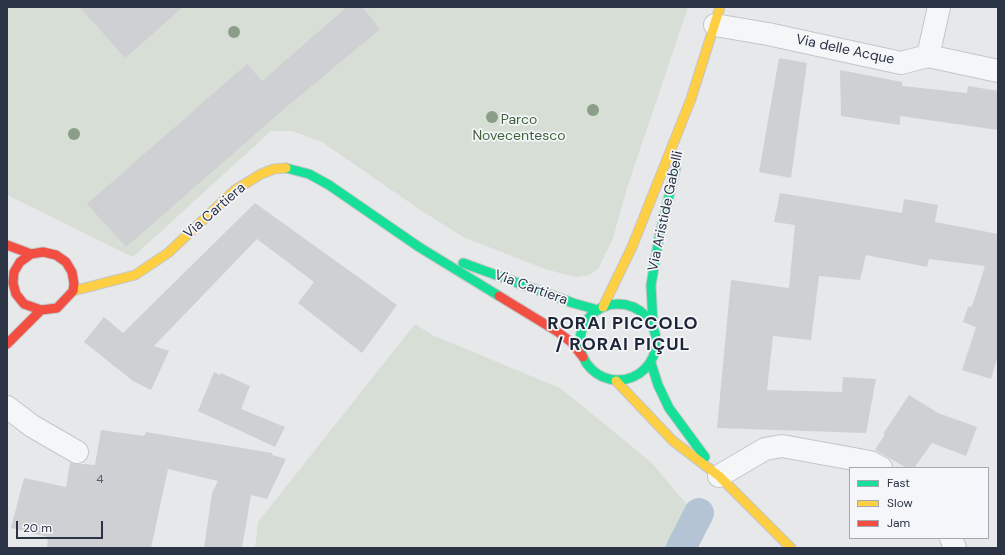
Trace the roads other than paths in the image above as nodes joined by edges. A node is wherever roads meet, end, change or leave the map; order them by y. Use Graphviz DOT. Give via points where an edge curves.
graph roads {
  1 [pos="939,7"];
  2 [pos="717,16"];
  3 [pos="928,56"];
  4 [pos="998,71"];
  5 [pos="691,99"];
  6 [pos="7,245"];
  7 [pos="419,247"];
  8 [pos="31,254"];
  9 [pos="7,263"];
  10 [pos="14,272"];
  11 [pos="94,276"];
  12 [pos="117,280"];
  13 [pos="73,291"];
  14 [pos="24,304"];
  15 [pos="601,308"];
  16 [pos="41,310"];
  17 [pos="16,313"];
  18 [pos="653,325"];
  19 [pos="7,344"];
  20 [pos="583,356"];
  21 [pos="651,363"];
  22 [pos="616,381"];
  23 [pos="7,407"];
  24 [pos="77,452"];
  25 [pos="878,467"];
  26 [pos="719,476"];
  27 [pos="791,548"];
  1 -- 3 [label="street"];
  2 -- 3 [label="street, Via delle Acque" via="768,34 901,63"];
  2 -- 5 [label="main road, Via Aristide Gabelli"];
  3 -- 4 [label="street, Via delle Acque"];
  5 -- 15 [label="main road, Via Aristide Gabelli" via="632,247"];
  5 -- 18 [label="main road, Via Aristide Gabelli" via="659,238 651,285"];
  6 -- 8 [label="main road"];
  7 -- 12 [label="main road, Via Cartiera" via="309,174 288,168 274,169 236,190 168,253 150,266 135,275"];
  7 -- 15 [label="main road, Via Cartiera" via="566,301"];
  7 -- 20 [label="main road, Via Cartiera" via="558,332"];
  8 -- 10 [label="main road" via="20,262"];
  8 -- 13 [label="main road" via="43,252 56,255 66,262 76,272"];
  9 -- 10 [label="main road"];
  10 -- 14 [label="main road" via="16,294"];
  11 -- 12 [label="main road"];
  12 -- 13 [label="main road, Via Cartiera"];
  13 -- 16 [label="main road" via="57,308"];
  14 -- 16 [label="main road"];
  14 -- 17 [label="main road"];
  15 -- 18 [label="main road, Via Cartiera" via="617,304 630,306 644,314"];
  15 -- 20 [label="main road, Via Cartiera" via="589,317 582,330 580,342"];
  16 -- 19 [label="main road"];
  18 -- 21 [label="main road" via="657,338 656,351"];
  20 -- 22 [label="main road, Via Cartiera" via="590,369 608,380"];
  21 -- 22 [label="main road" via="636,376"];
  21 -- 26 [label="main road, Via Cartiera" via="669,408"];
  22 -- 26 [label="main road, Via Cartiera" via="673,441"];
  23 -- 24 [label="street" via="32,426"];
  25 -- 26 [label="street" via="870,462 782,446 765,449"];
  26 -- 27 [label="main road, Via Cartiera"];
}
